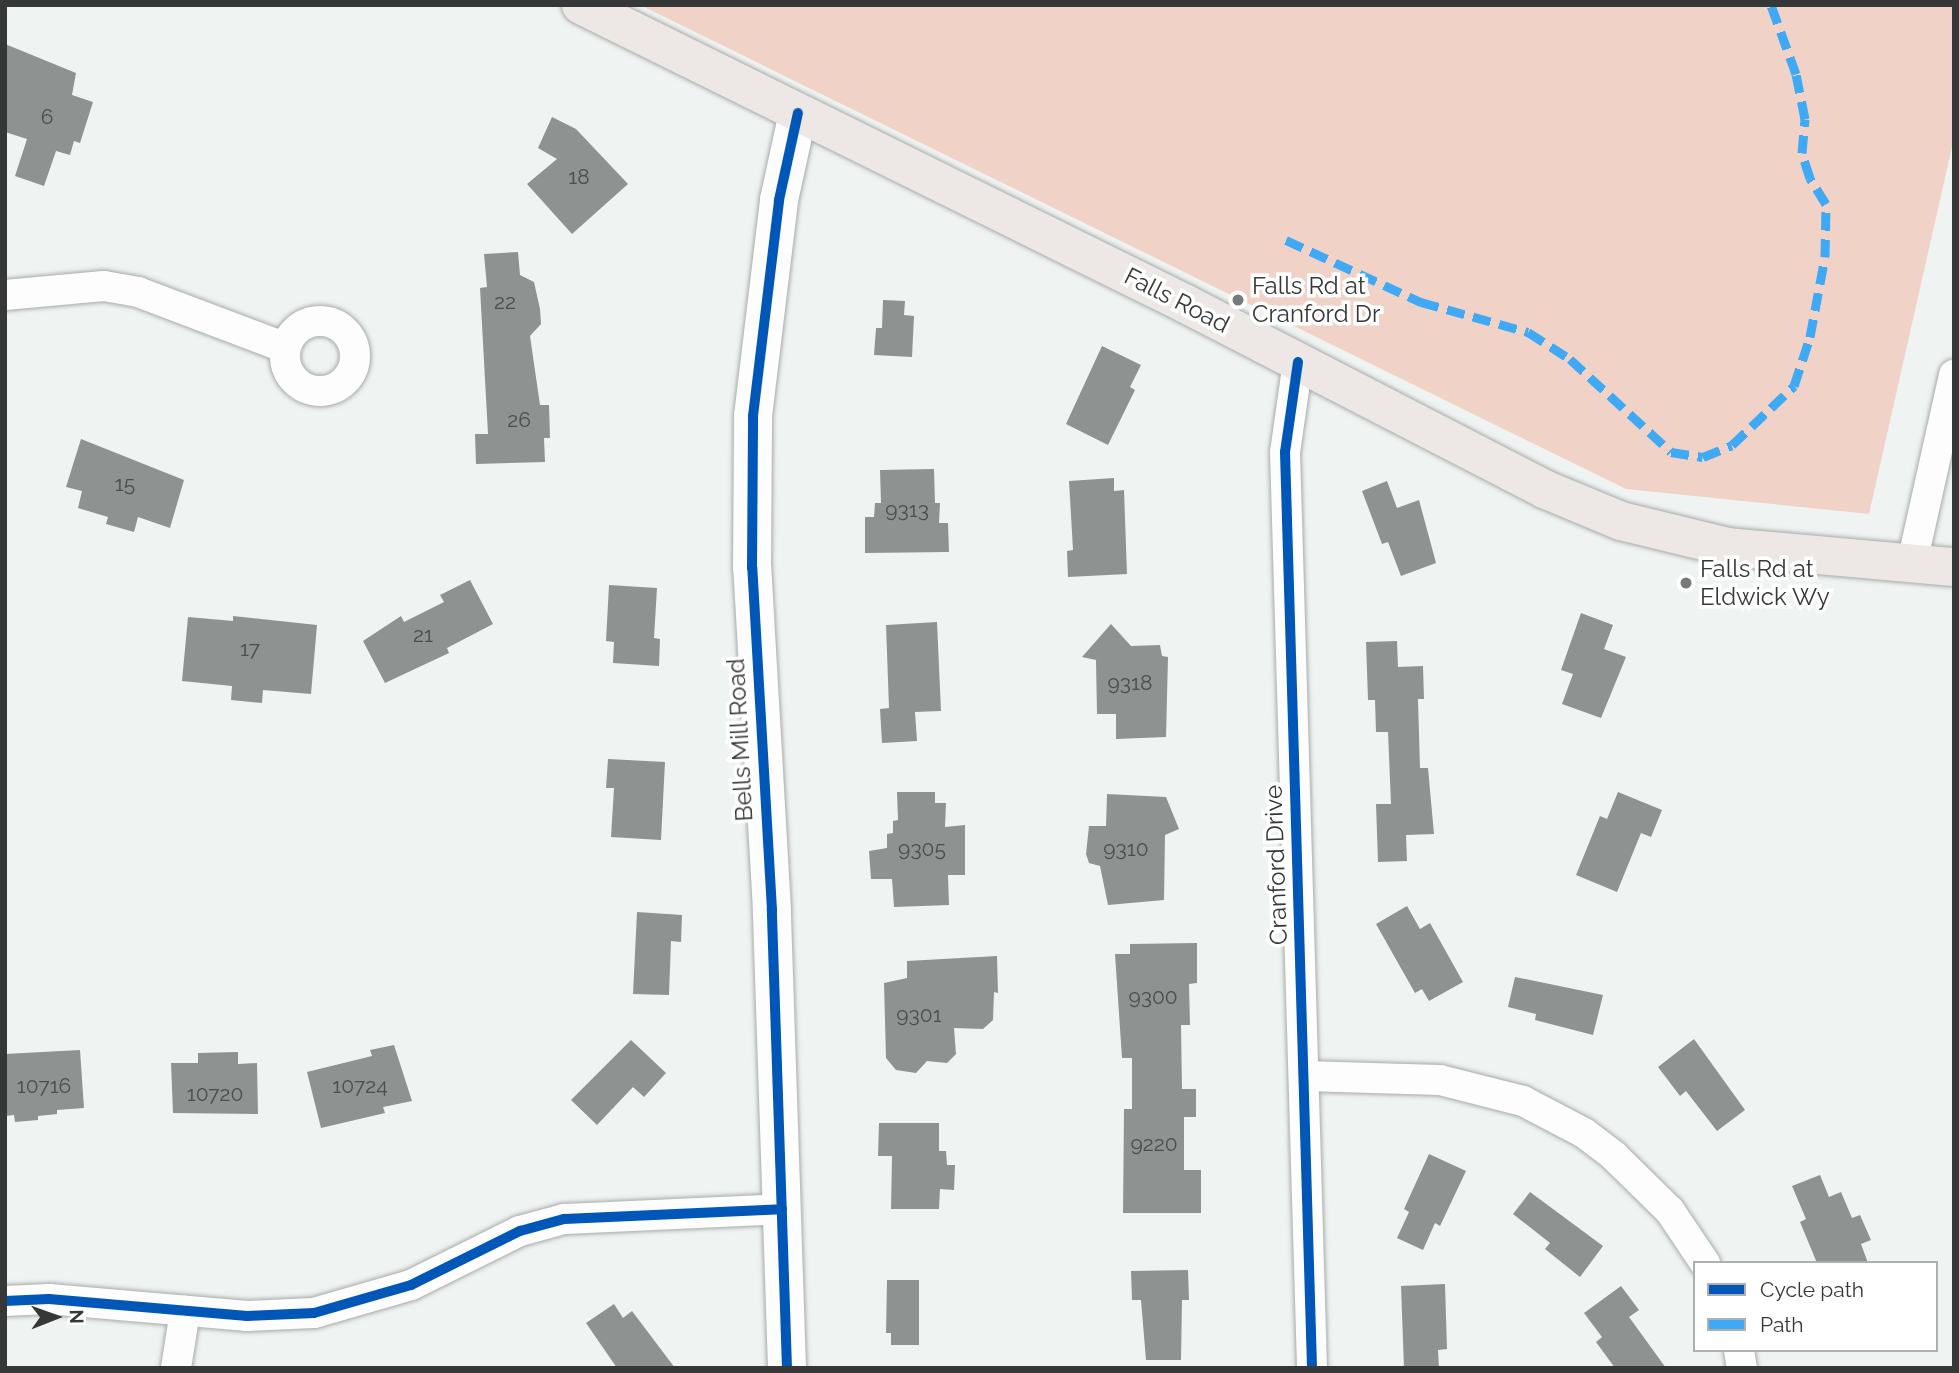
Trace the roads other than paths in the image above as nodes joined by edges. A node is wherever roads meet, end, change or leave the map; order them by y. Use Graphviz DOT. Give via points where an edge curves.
graph roads {
  1 [pos="581,5"];
  2 [pos="798,113"];
  3 [pos="5,295"];
  4 [pos="286,348"];
  5 [pos="1298,362"];
  6 [pos="1954,375"];
  7 [pos="1912,563"];
  8 [pos="1954,567"];
  9 [pos="1304,1076"];
  10 [pos="782,1209"];
  11 [pos="1703,1261"];
  12 [pos="5,1301"];
  13 [pos="185,1311"];
  14 [pos="176,1368"];
  15 [pos="787,1368"];
  16 [pos="1312,1368"];
  1 -- 2 [label="main road, Falls Road"];
  2 -- 5 [label="main road, Falls Road"];
  2 -- 10 [label="street, Bells Mill Road" via="779,200 752,416 752,568"];
  3 -- 4 [label="street" via="104,286 138,292"];
  5 -- 7 [label="main road, Falls Road" via="1544,489 1651,531 1728,547"];
  5 -- 9 [label="street, Cranford Drive" via="1285,452"];
  6 -- 7 [label="street"];
  7 -- 8 [label="main road, Falls Road"];
  9 -- 11 [label="street" via="1440,1080 1523,1101 1584,1133 1614,1156 1670,1211"];
  9 -- 16 [label="street, Cranford Drive"];
  10 -- 13 [label="street" via="564,1219 520,1231 411,1284 346,1306 258,1315"];
  10 -- 15 [label="street, Bells Mill Road"];
  12 -- 13 [label="street" via="50,1299"];
  13 -- 14 [label="street"];
}
